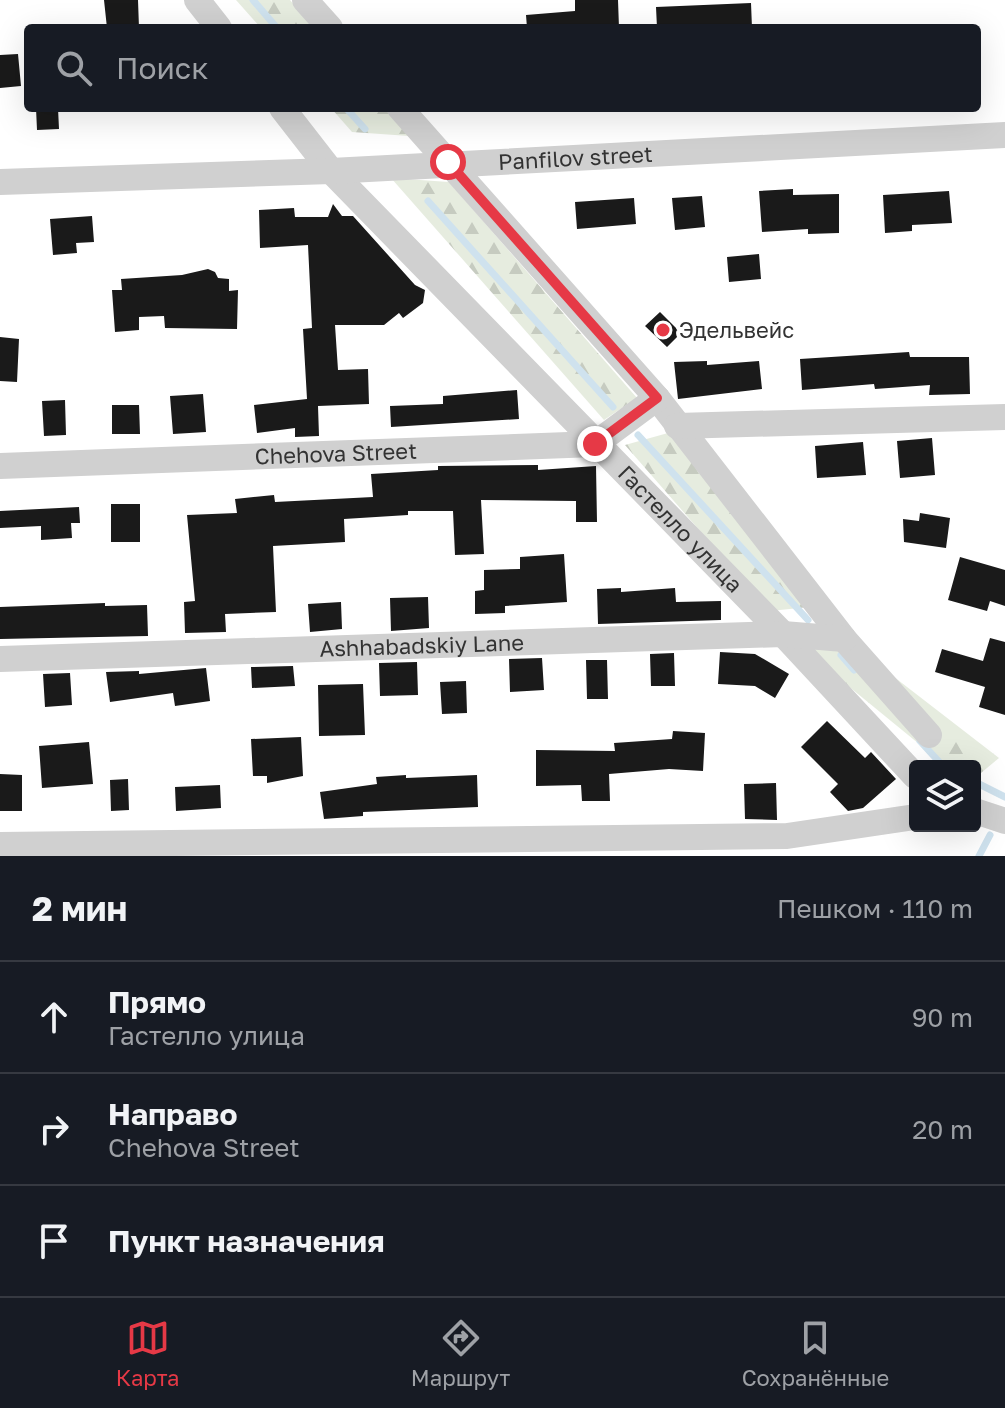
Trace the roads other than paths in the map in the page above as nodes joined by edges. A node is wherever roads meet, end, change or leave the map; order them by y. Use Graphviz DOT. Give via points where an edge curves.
graph roads {
  1 [pos="197,0"];
  2 [pos="305,0"];
  3 [pos="216,24"];
  4 [pos="326,24"];
  5 [pos="285,112"];
  6 [pos="404,112"];
  7 [pos="1005,135"];
  8 [pos="448,162"];
  9 [pos="331,171"];
  10 [pos="0,182"];
  11 [pos="657,398"];
  12 [pos="1005,417"];
  13 [pos="677,426"];
  14 [pos="595,444"];
  15 [pos="0,466"];
  16 [pos="783,634"];
  17 [pos="844,639"];
  18 [pos="0,659"];
  19 [pos="929,735"];
  20 [pos="909,770"];
  21 [pos="981,813"];
  22 [pos="909,818"];
  23 [pos="1005,821"];
  24 [pos="0,845"];
  1 -- 3 [label="street"];
  2 -- 4 [label="street"];
  5 -- 9 [label="street, Гастелло улица"];
  6 -- 8 [label="street"];
  7 -- 8 [label="street, Panfilov street"];
  8 -- 9 [label="street, Panfilov street"];
  8 -- 11 [label="street"];
  9 -- 10 [label="street, Panfilov street"];
  9 -- 14 [label="street, Гастелло улица"];
  11 -- 13 [label="street"];
  11 -- 14 [label="street"];
  12 -- 13 [label="street"];
  13 -- 17 [label="street"];
  14 -- 15 [label="street, Chehova Street"];
  14 -- 16 [label="street, Гастелло улица"];
  16 -- 17 [label="street, Ashhabadskiy Lane"];
  16 -- 18 [label="street, Ashhabadskiy Lane"];
  16 -- 20 [label="street, Гастелло улица"];
  17 -- 19 [label="street"];
  21 -- 23 [label="street"];
  22 -- 24 [label="street" via="787,836"];
}
